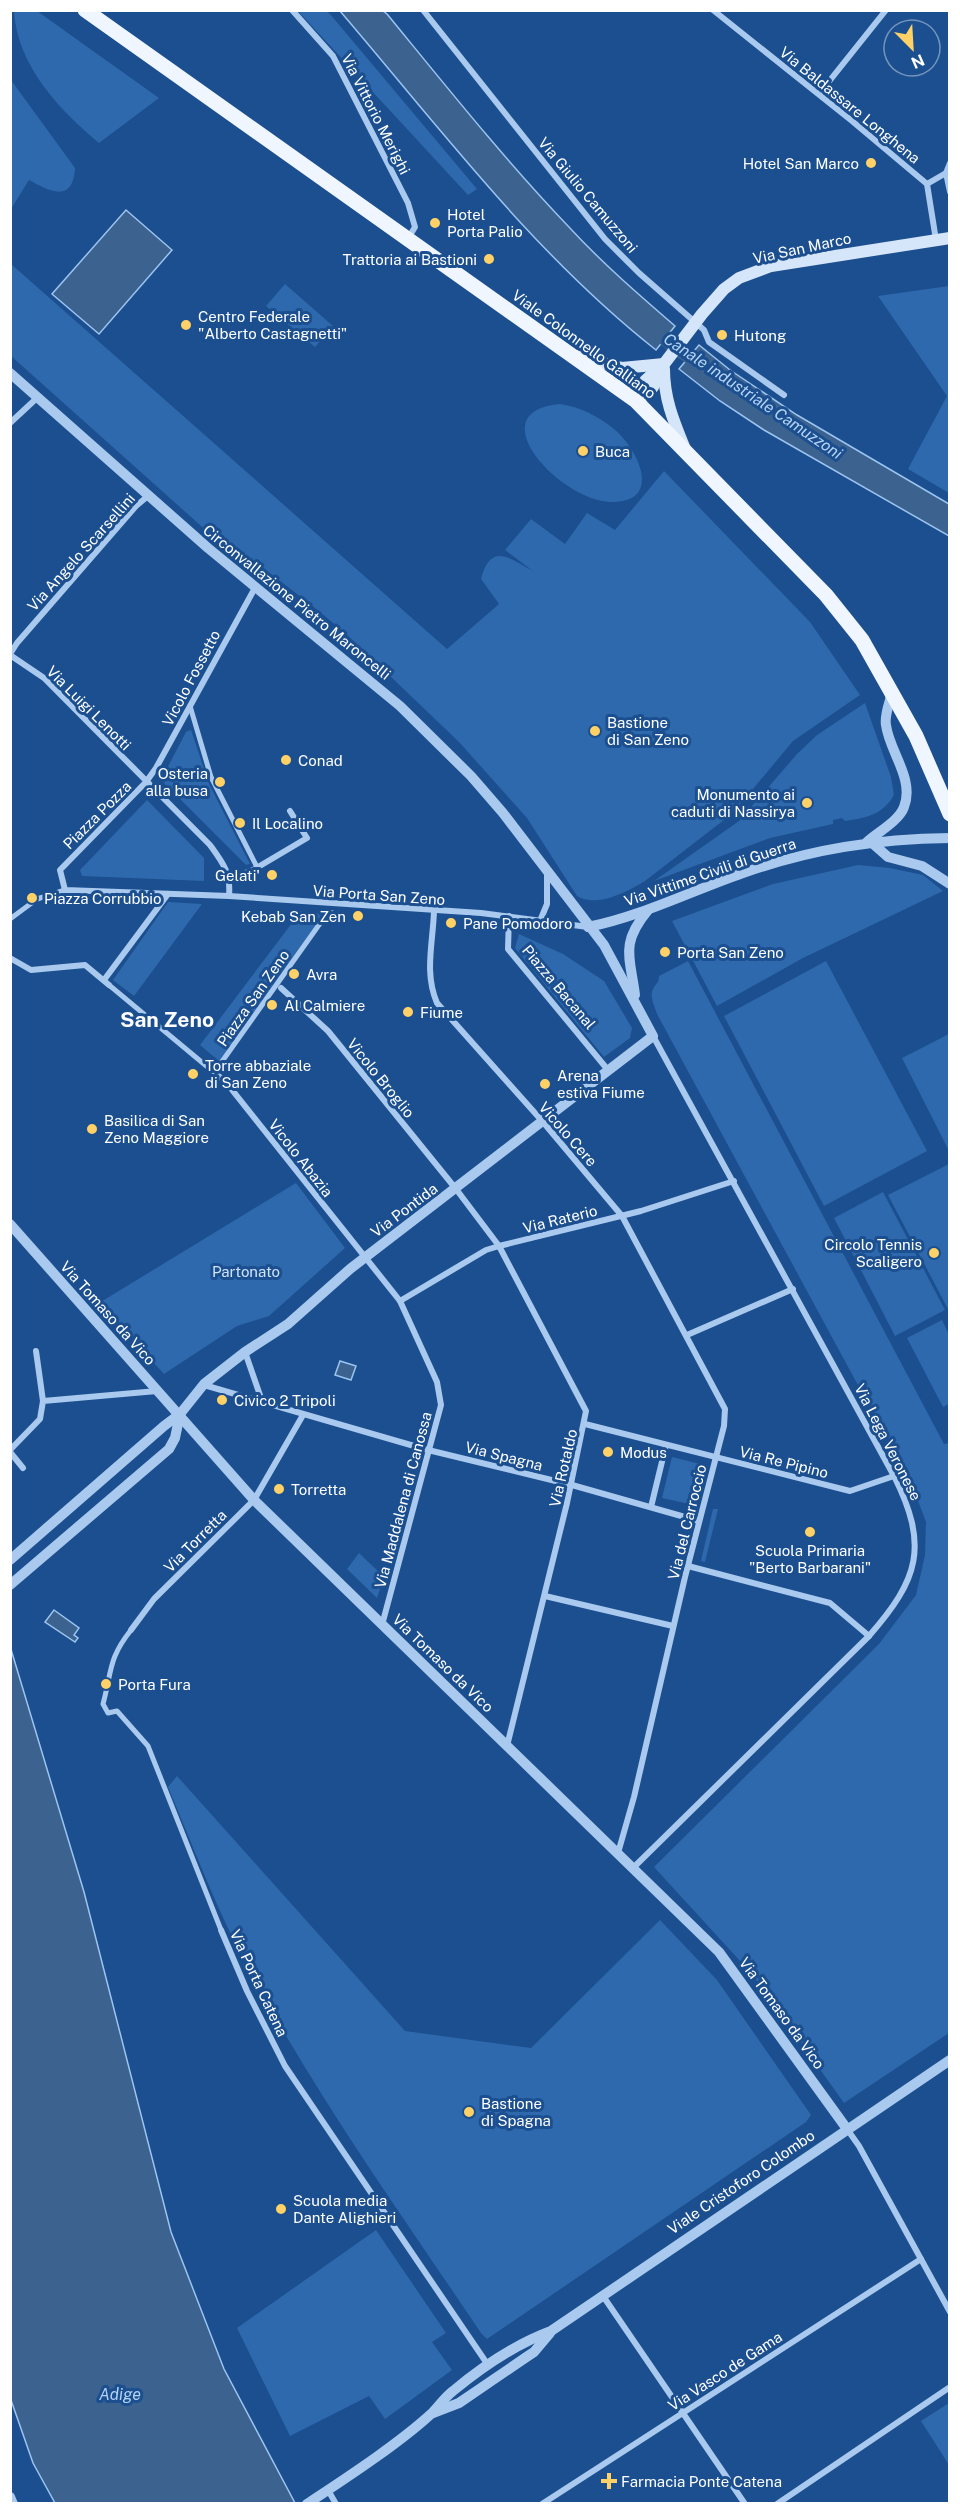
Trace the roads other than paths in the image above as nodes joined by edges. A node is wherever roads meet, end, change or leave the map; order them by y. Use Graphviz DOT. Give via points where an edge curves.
graph roads {
  1 [pos="85,10"];
  2 [pos="292,10"];
  3 [pos="423,10"];
  4 [pos="713,10"];
  5 [pos="886,10"];
  6 [pos="819,94"];
  7 [pos="950,163"];
  8 [pos="946,173"];
  9 [pos="927,184"];
  10 [pos="950,192"];
  11 [pos="950,238"];
  12 [pos="408,239"];
  13 [pos="936,240"];
  14 [pos="692,326"];
  15 [pos="566,352"];
  16 [pos="664,364"];
  17 [pos="10,373"];
  18 [pos="784,395"];
  19 [pos="38,397"];
  20 [pos="636,401"];
  21 [pos="10,423"];
  22 [pos="686,450"];
  23 [pos="148,496"];
  24 [pos="256,585"];
  25 [pos="10,655"];
  26 [pos="892,692"];
  27 [pos="190,706"];
  28 [pos="146,782"];
  29 [pos="290,811"];
  30 [pos="950,814"];
  31 [pos="950,838"];
  32 [pos="869,842"];
  33 [pos="257,867"];
  34 [pos="547,872"];
  35 [pos="230,879"];
  36 [pos="950,884"];
  37 [pos="65,890"];
  38 [pos="168,894"];
  39 [pos="229,896"];
  40 [pos="648,910"];
  41 [pos="434,911"];
  42 [pos="332,913"];
  43 [pos="509,916"];
  44 [pos="10,919"];
  45 [pos="540,921"];
  46 [pos="588,927"];
  47 [pos="10,958"];
  48 [pos="106,983"];
  49 [pos="281,988"];
  50 [pos="636,1002"];
  51 [pos="644,1019"];
  52 [pos="653,1036"];
  53 [pos="638,1048"];
  54 [pos="608,1070"];
  55 [pos="216,1074"];
  56 [pos="543,1122"];
  57 [pos="734,1181"];
  58 [pos="456,1189"];
  59 [pos="622,1216"];
  60 [pos="10,1224"];
  61 [pos="499,1246"];
  62 [pos="364,1258"];
  63 [pos="794,1289"];
  64 [pos="400,1300"];
  65 [pos="687,1335"];
  66 [pos="36,1351"];
  67 [pos="245,1352"];
  68 [pos="204,1384"];
  69 [pos="157,1391"];
  70 [pos="43,1401"];
  71 [pos="262,1401"];
  72 [pos="180,1414"];
  73 [pos="303,1414"];
  74 [pos="585,1424"];
  75 [pos="666,1445"];
  76 [pos="428,1450"];
  77 [pos="10,1451"];
  78 [pos="715,1457"];
  79 [pos="23,1468"];
  80 [pos="894,1476"];
  81 [pos="572,1485"];
  82 [pos="254,1500"];
  83 [pos="651,1507"];
  84 [pos="699,1521"];
  85 [pos="10,1560"];
  86 [pos="688,1566"];
  87 [pos="10,1585"];
  88 [pos="545,1596"];
  89 [pos="154,1599"];
  90 [pos="382,1625"];
  91 [pos="673,1626"];
  92 [pos="131,1630"];
  93 [pos="869,1636"];
  94 [pos="507,1746"];
  95 [pos="618,1853"];
  96 [pos="633,1868"];
  97 [pos="221,1930"];
  98 [pos="950,2060"];
  99 [pos="847,2129"];
  100 [pos="921,2259"];
  101 [pos="603,2296"];
  102 [pos="950,2312"];
  103 [pos="551,2331"];
  104 [pos="488,2366"];
  105 [pos="950,2387"];
  106 [pos="683,2413"];
  107 [pos="430,2414"];
  108 [pos="328,2490"];
  109 [pos="10,2497"];
  110 [pos="13,2504"];
  111 [pos="307,2504"];
  112 [pos="336,2504"];
  113 [pos="542,2504"];
  114 [pos="745,2504"];
  115 [pos="777,2504"];
  1 -- 12 [label="main road, Viale Colonnello Galliano"];
  2 -- 12 [label="street, Via Vittorio Merighi" via="333,56 363,111 408,203 415,227"];
  3 -- 14 [label="street, Via Giulio Camuzzoni" via="605,239"];
  4 -- 6 [label="street, Via Baldassare Longhena"];
  5 -- 6 [label="street"];
  6 -- 9 [label="street, Via Baldassare Longhena"];
  7 -- 8 [label="street"];
  8 -- 9 [label="street"];
  8 -- 10 [label="street"];
  9 -- 13 [label="street, Via Baldassare Longhena"];
  11 -- 13 [label="main road, Via San Marco"];
  12 -- 15 [label="main road, Viale Colonnello Galliano"];
  13 -- 14 [label="main road, Via San Marco" via="755,271 724,290"];
  14 -- 16 [label="main road, Via San Marco"];
  14 -- 18 [label="street, Via Giulio Camuzzoni" via="704,330 709,342"];
  15 -- 16 [label="main road" via="622,368"];
  15 -- 20 [label="main road, Viale Colonnello Galliano"];
  16 -- 20 [label="main road, Via San Marco" via="653,387"];
  16 -- 22 [label="main road" via="668,407"];
  17 -- 19 [label="street, Circonvallazione Pietro Maroncelli"];
  19 -- 21 [label="street"];
  19 -- 23 [label="street, Circonvallazione Pietro Maroncelli"];
  20 -- 22 [label="main road, Viale Colonnello Galliano"];
  22 -- 26 [label="main road, Viale Colonnello Galliano" via="826,595 862,640"];
  23 -- 24 [label="street, Circonvallazione Pietro Maroncelli"];
  23 -- 25 [label="street, Via Angelo Scarsellini"];
  24 -- 27 [label="street, Vicolo Fossetto"];
  24 -- 34 [label="street, Circonvallazione Pietro Maroncelli" via="400,706 463,768"];
  25 -- 28 [label="street, Via Luigi Lenotti" via="44,678"];
  26 -- 30 [label="main road, Viale Colonnello Galliano"];
  26 -- 32 [label="street" via="885,724 904,774 904,807"];
  27 -- 28 [label="street, Vicolo Fossetto"];
  27 -- 33 [label="street" via="211,777"];
  28 -- 35 [label="street, Piazza Pozza" via="210,845"];
  28 -- 37 [label="street, Piazza Pozza" via="60,870"];
  29 -- 33 [label="street" via="307,838"];
  31 -- 32 [label="street, Via Vittime Civili di Guerra"];
  32 -- 36 [label="street" via="888,857 922,866"];
  32 -- 40 [label="street, Via Vittime Civili di Guerra" via="802,855 746,872"];
  33 -- 35 [label="street"];
  34 -- 45 [label="street" via="547,904"];
  34 -- 46 [label="street, Circonvallazione Pietro Maroncelli"];
  35 -- 39 [label="street"];
  37 -- 38 [label="street"];
  37 -- 44 [label="street" via="37,899"];
  38 -- 39 [label="street, Via Porta San Zeno"];
  38 -- 48 [label="street"];
  39 -- 41 [label="street, Via Porta San Zeno"];
  40 -- 46 [label="street, Via Vittime Civili di Guerra"];
  40 -- 50 [label="street" via="629,937"];
  41 -- 43 [label="street, Via Porta San Zeno"];
  41 -- 56 [label="street, Vicolo Cere" via="430,987 437,1003"];
  42 -- 55 [label="street, Piazza San Zeno" via="321,922"];
  43 -- 45 [label="street, Via Porta San Zeno"];
  43 -- 54 [label="street, Piazza Bacanal" via="508,949"];
  45 -- 46 [label="street, Via Porta San Zeno"];
  46 -- 50 [label="street" via="604,945"];
  47 -- 48 [label="street" via="31,970 85,965"];
  48 -- 55 [label="street"];
  49 -- 58 [label="street, Vicolo Broglio" via="328,1031"];
  50 -- 51 [label="street"];
  51 -- 52 [label="street"];
  51 -- 53 [label="street"];
  52 -- 53 [label="street, Via Pontida"];
  52 -- 57 [label="street, Via Lega Veronese"];
  53 -- 54 [label="street, Via Pontida"];
  54 -- 56 [label="street, Via Pontida"];
  55 -- 62 [label="street, Vicolo Abazia"];
  56 -- 58 [label="street, Via Pontida"];
  56 -- 59 [label="street, Vicolo Cere"];
  57 -- 59 [label="street, Via Raterio"];
  57 -- 63 [label="street, Via Lega Veronese"];
  58 -- 61 [label="street, Via Rotaldo"];
  58 -- 62 [label="street, Via Pontida"];
  59 -- 61 [label="street, Via Raterio"];
  59 -- 65 [label="street, Via del Carroccio"];
  60 -- 69 [label="street, Via Tomaso da Vico"];
  61 -- 64 [label="street, Via Raterio"];
  61 -- 74 [label="street, Via Rotaldo" via="586,1411"];
  62 -- 64 [label="street, Via Maddalena di Canossa"];
  62 -- 67 [label="street, Via Pontida" via="288,1324"];
  63 -- 65 [label="street"];
  63 -- 80 [label="street, Via Lega Veronese"];
  64 -- 76 [label="street, Via Maddalena di Canossa" via="437,1382 441,1405"];
  65 -- 78 [label="street, Via del Carroccio" via="725,1408"];
  66 -- 70 [label="street"];
  67 -- 68 [label="street, Via Pontida"];
  67 -- 71 [label="street"];
  68 -- 71 [label="street, Via Spagna"];
  68 -- 72 [label="street, Via Pontida"];
  69 -- 70 [label="street"];
  69 -- 72 [label="street, Via Tomaso da Vico"];
  70 -- 77 [label="street" via="40,1419"];
  71 -- 73 [label="street, Via Spagna"];
  72 -- 82 [label="street, Via Tomaso da Vico"];
  72 -- 85 [label="street, Via Pontida"];
  72 -- 87 [label="street, Via Pontida" via="169,1449"];
  73 -- 76 [label="street, Via Spagna"];
  73 -- 82 [label="street"];
  74 -- 75 [label="street, Via Re Pipino"];
  74 -- 81 [label="street, Via Rotaldo"];
  75 -- 78 [label="street, Via Re Pipino"];
  75 -- 83 [label="street"];
  76 -- 81 [label="street, Via Spagna"];
  76 -- 90 [label="street, Via Maddalena di Canossa"];
  77 -- 79 [label="street"];
  78 -- 80 [label="street, Via Re Pipino" via="850,1491"];
  78 -- 84 [label="street, Via del Carroccio"];
  80 -- 93 [label="street, Via Lega Veronese" via="912,1517 914,1557 909,1578 894,1608"];
  81 -- 83 [label="street, Via Spagna"];
  81 -- 88 [label="street, Via Rotaldo"];
  82 -- 89 [label="street, Via Torretta"];
  82 -- 90 [label="street, Via Tomaso da Vico"];
  83 -- 84 [label="street, Via Spagna"];
  84 -- 86 [label="street, Via del Carroccio"];
  86 -- 91 [label="street, Via del Carroccio"];
  86 -- 93 [label="street" via="830,1604"];
  88 -- 91 [label="street"];
  88 -- 94 [label="street, Via Rotaldo"];
  89 -- 92 [label="street, Via Porta Catena"];
  90 -- 94 [label="street, Via Tomaso da Vico"];
  91 -- 95 [label="street, Via del Carroccio"];
  92 -- 97 [label="street, Via Porta Catena" via="117,1647 103,1704 108,1713 117,1711 148,1746"];
  93 -- 96 [label="street, Via Lega Veronese"];
  94 -- 95 [label="street, Via Tomaso da Vico"];
  95 -- 96 [label="street, Via Tomaso da Vico"];
  96 -- 99 [label="street, Via Tomaso da Vico" via="719,1952"];
  97 -- 104 [label="street, Via Porta Catena" via="285,2066"];
  98 -- 99 [label="street, Viale Cristoforo Colombo"];
  99 -- 100 [label="street"];
  99 -- 101 [label="street, Viale Cristoforo Colombo"];
  100 -- 102 [label="street"];
  100 -- 106 [label="street, Via Vasco de Gama"];
  101 -- 103 [label="street, Viale Cristoforo Colombo"];
  101 -- 106 [label="street"];
  103 -- 104 [label="street, Viale Cristoforo Colombo" via="525,2340"];
  103 -- 107 [label="street, Viale Cristoforo Colombo" via="534,2352 459,2403"];
  104 -- 107 [label="street, Viale Cristoforo Colombo" via="452,2391"];
  105 -- 115 [label="street"];
  106 -- 113 [label="street, Via Vasco de Gama"];
  106 -- 114 [label="street"];
  107 -- 108 [label="street, Viale Cristoforo Colombo"];
  108 -- 111 [label="street, Viale Cristoforo Colombo"];
  108 -- 112 [label="street"];
  109 -- 110 [label="street"];
}
